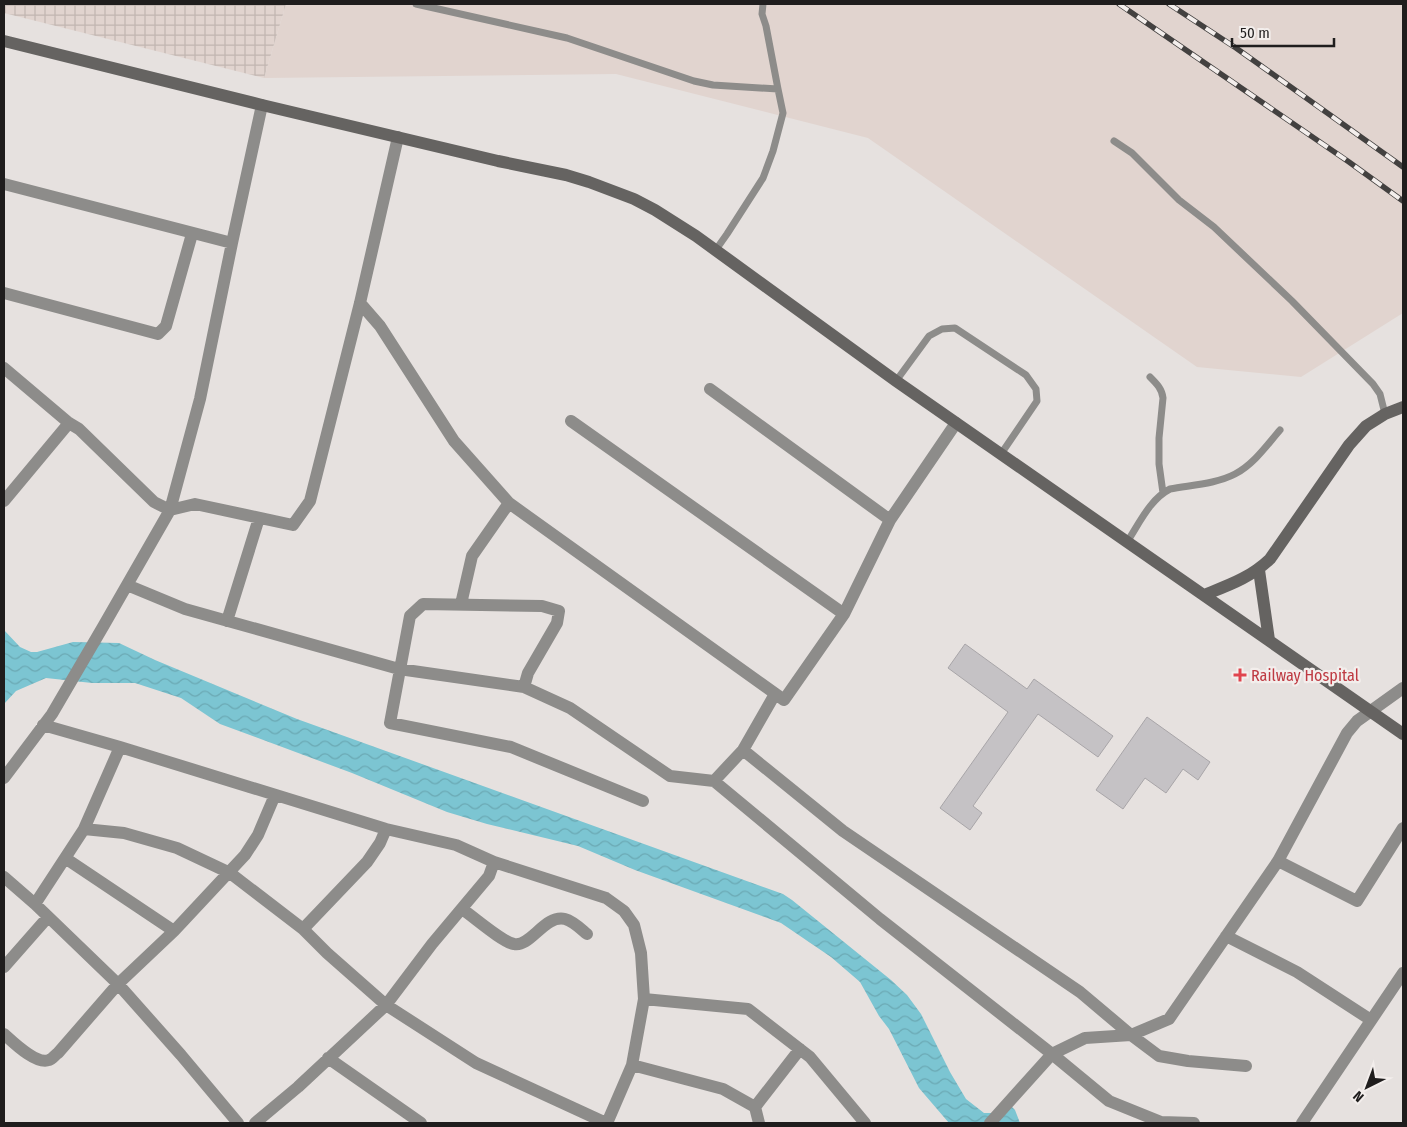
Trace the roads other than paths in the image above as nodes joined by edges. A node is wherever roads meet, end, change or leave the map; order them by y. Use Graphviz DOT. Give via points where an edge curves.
graph roads {
  1 [pos="416,4"];
  2 [pos="761,5"];
  3 [pos="4,41"];
  4 [pos="778,89"];
  5 [pos="262,105"];
  6 [pos="398,137"];
  7 [pos="1114,142"];
  8 [pos="4,184"];
  9 [pos="192,234"];
  10 [pos="232,243"];
  11 [pos="715,251"];
  12 [pos="4,293"];
  13 [pos="360,303"];
  14 [pos="4,368"];
  15 [pos="1150,377"];
  16 [pos="896,381"];
  17 [pos="710,388"];
  18 [pos="1402,409"];
  19 [pos="1385,414"];
  20 [pos="571,421"];
  21 [pos="69,423"];
  22 [pos="956,423"];
  23 [pos="1280,430"];
  24 [pos="1001,454"];
  25 [pos="1162,493"];
  26 [pos="4,501"];
  27 [pos="509,503"];
  28 [pos="170,510"];
  29 [pos="259,518"];
  30 [pos="890,520"];
  31 [pos="1127,542"];
  32 [pos="1259,570"];
  33 [pos="127,585"];
  34 [pos="1204,595"];
  35 [pos="461,604"];
  36 [pos="844,614"];
  37 [pos="227,621"];
  38 [pos="1269,640"];
  39 [pos="399,669"];
  40 [pos="524,687"];
  41 [pos="1403,688"];
  42 [pos="775,694"];
  43 [pos="1372,712"];
  44 [pos="43,726"];
  45 [pos="1403,734"];
  46 [pos="120,747"];
  47 [pos="743,750"];
  48 [pos="4,778"];
  49 [pos="714,781"];
  50 [pos="275,795"];
  51 [pos="643,801"];
  52 [pos="1403,828"];
  53 [pos="84,829"];
  54 [pos="386,829"];
  55 [pos="65,858"];
  56 [pos="1278,861"];
  57 [pos="494,862"];
  58 [pos="230,872"];
  59 [pos="4,877"];
  60 [pos="34,904"];
  61 [pos="462,909"];
  62 [pos="48,917"];
  63 [pos="303,929"];
  64 [pos="174,930"];
  65 [pos="587,934"];
  66 [pos="1226,936"];
  67 [pos="4,967"];
  68 [pos="1403,973"];
  69 [pos="118,984"];
  70 [pos="644,999"];
  71 [pos="386,1005"];
  72 [pos="1371,1020"];
  73 [pos="4,1034"];
  74 [pos="1132,1035"];
  75 [pos="800,1050"];
  76 [pos="1052,1054"];
  77 [pos="328,1058"];
  78 [pos="632,1065"];
  79 [pos="1246,1066"];
  80 [pos="755,1107"];
  81 [pos="238,1123"];
  82 [pos="255,1123"];
  83 [pos="421,1123"];
  84 [pos="606,1123"];
  85 [pos="760,1123"];
  86 [pos="865,1123"];
  87 [pos="990,1123"];
  88 [pos="1194,1123"];
  89 [pos="1302,1123"];
  1 -- 4 [label="lane" via="567,38 694,81"];
  2 -- 4 [label="lane"];
  3 -- 5 [label="main road"];
  4 -- 11 [label="lane" via="783,113 763,178"];
  5 -- 6 [label="main road"];
  5 -- 10 [label="street"];
  6 -- 11 [label="main road" via="596,184 655,210"];
  6 -- 13 [label="street"];
  7 -- 19 [label="lane" via="1132,153 1179,200 1214,227 1292,301 1373,384 1380,394"];
  8 -- 9 [label="street"];
  9 -- 10 [label="street"];
  9 -- 12 [label="street" via="166,326 158,334"];
  10 -- 28 [label="street" via="200,400"];
  11 -- 16 [label="main road"];
  13 -- 27 [label="street" via="380,326 454,441"];
  13 -- 29 [label="street" via="310,500 294,525"];
  14 -- 21 [label="street"];
  15 -- 25 [label="lane" via="1163,392 1159,438"];
  16 -- 22 [label="main road"];
  16 -- 24 [label="lane" via="929,336 942,329 956,328 1026,375 1036,389 1036,401"];
  17 -- 30 [label="street"];
  18 -- 19 [label="main road"];
  19 -- 32 [label="main road" via="1366,426 1349,445"];
  20 -- 36 [label="street"];
  21 -- 26 [label="street"];
  21 -- 28 [label="street" via="154,502"];
  22 -- 24 [label="main road"];
  22 -- 30 [label="street"];
  23 -- 25 [label="lane" via="1245,468 1235,474"];
  24 -- 31 [label="main road"];
  25 -- 31 [label="lane"];
  27 -- 35 [label="street" via="472,556"];
  27 -- 42 [label="street"];
  28 -- 29 [label="street" via="195,504"];
  28 -- 33 [label="street"];
  29 -- 37 [label="street"];
  30 -- 36 [label="street"];
  31 -- 34 [label="main road"];
  32 -- 34 [label="main road"];
  32 -- 38 [label="main road"];
  33 -- 37 [label="street" via="185,609"];
  33 -- 44 [label="street"];
  34 -- 38 [label="main road"];
  35 -- 39 [label="street" via="423,604 410,616"];
  35 -- 40 [label="street" via="542,606 559,611 557,622 528,673"];
  36 -- 42 [label="street" via="784,700"];
  37 -- 39 [label="street"];
  38 -- 43 [label="main road"];
  39 -- 40 [label="street"];
  39 -- 51 [label="street" via="390,723 511,747"];
  40 -- 49 [label="street" via="570,708 670,776"];
  41 -- 43 [label="street"];
  42 -- 47 [label="street"];
  43 -- 45 [label="main road"];
  43 -- 56 [label="street" via="1357,721 1347,733"];
  44 -- 46 [label="street"];
  44 -- 48 [label="street"];
  46 -- 50 [label="street"];
  46 -- 53 [label="street"];
  47 -- 49 [label="street"];
  47 -- 74 [label="street" via="843,831 1080,992"];
  49 -- 76 [label="street" via="880,919"];
  50 -- 54 [label="street"];
  50 -- 58 [label="street" via="258,834"];
  52 -- 56 [label="street" via="1357,901"];
  53 -- 55 [label="street"];
  53 -- 58 [label="street" via="124,833 176,848"];
  54 -- 57 [label="street" via="456,845"];
  54 -- 63 [label="street" via="366,862"];
  55 -- 60 [label="street"];
  55 -- 64 [label="street"];
  56 -- 66 [label="street"];
  57 -- 61 [label="street" via="489,876"];
  57 -- 70 [label="street" via="606,898 624,911 634,925 641,953"];
  58 -- 63 [label="street"];
  58 -- 64 [label="street"];
  59 -- 60 [label="street"];
  60 -- 62 [label="street"];
  61 -- 65 [label="street" via="516,945 554,919 564,918"];
  61 -- 71 [label="street"];
  62 -- 67 [label="street"];
  62 -- 69 [label="street"];
  63 -- 71 [label="street"];
  64 -- 69 [label="street"];
  66 -- 72 [label="street" via="1297,972"];
  66 -- 74 [label="street" via="1168,1019"];
  68 -- 72 [label="street"];
  69 -- 73 [label="street" via="49,1060 41,1061 27,1054"];
  69 -- 81 [label="street"];
  70 -- 75 [label="street" via="748,1009"];
  70 -- 78 [label="street"];
  71 -- 77 [label="street"];
  71 -- 84 [label="street" via="476,1063"];
  72 -- 89 [label="street"];
  74 -- 76 [label="street" via="1084,1038"];
  74 -- 79 [label="street" via="1159,1056"];
  75 -- 80 [label="street"];
  75 -- 86 [label="street"];
  76 -- 87 [label="street"];
  76 -- 88 [label="street" via="1108,1101 1161,1122"];
  77 -- 82 [label="street"];
  77 -- 83 [label="street"];
  78 -- 80 [label="street" via="723,1090"];
  78 -- 84 [label="street"];
  80 -- 85 [label="street"];
}
